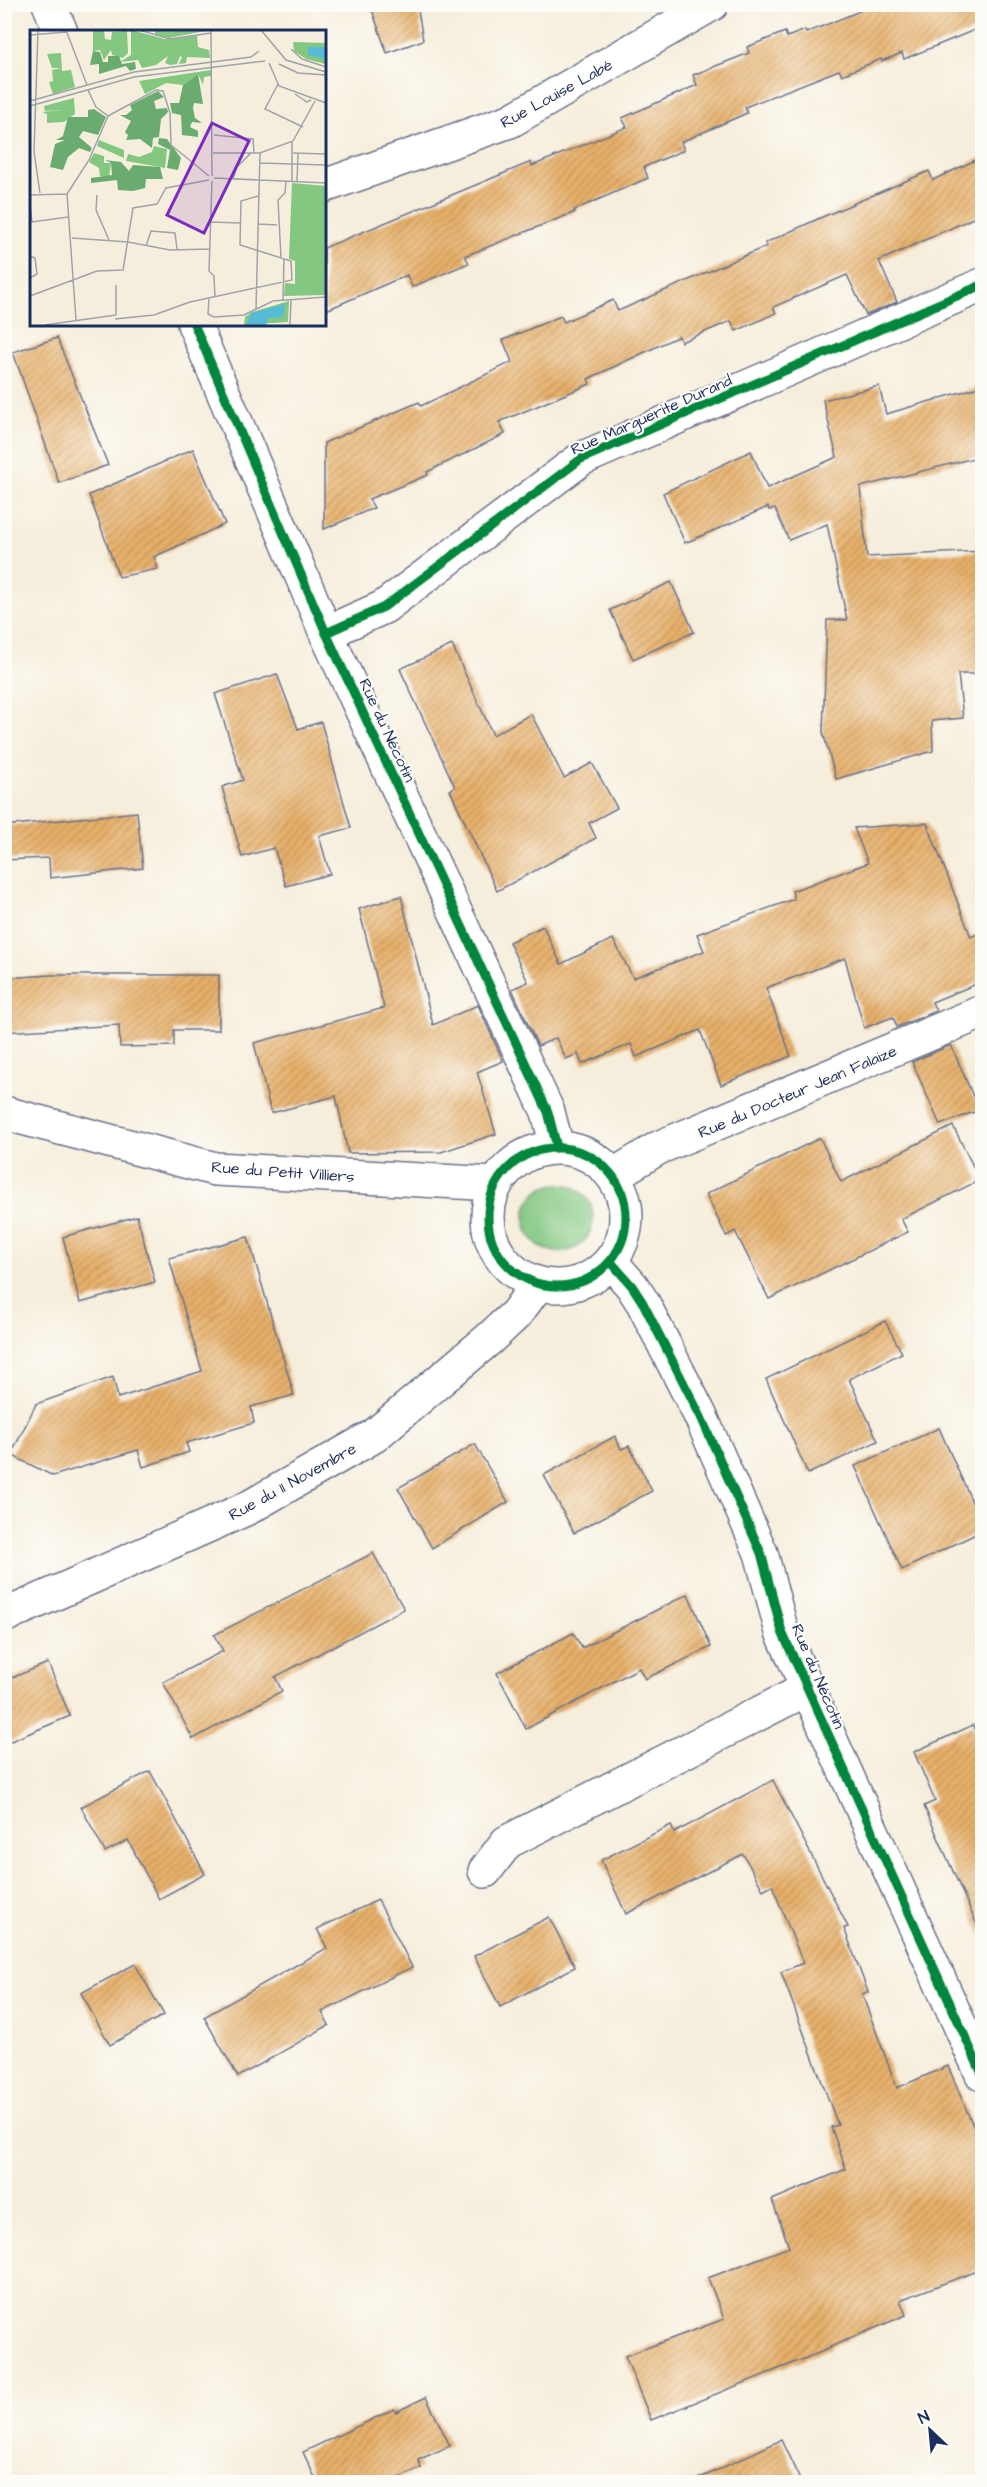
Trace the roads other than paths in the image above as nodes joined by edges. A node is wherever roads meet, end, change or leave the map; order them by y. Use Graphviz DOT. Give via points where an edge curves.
graph roads {
  1 [pos="49,4"];
  2 [pos="712,4"];
  3 [pos="60,30"];
  4 [pos="326,185"];
  5 [pos="982,285"];
  6 [pos="195,326"];
  7 [pos="326,633"];
  8 [pos="982,1012"];
  9 [pos="4,1113"];
  10 [pos="557,1147"];
  11 [pos="614,1175"];
  12 [pos="495,1184"];
  13 [pos="611,1262"];
  14 [pos="538,1284"];
  15 [pos="4,1616"];
  16 [pos="807,1689"];
  17 [pos="485,1870"];
  18 [pos="982,2074"];
  1 -- 3 [label="street"];
  2 -- 4 [label="street, Rue Louise Labé" via="510,122"];
  5 -- 7 [label="street, Rue Marguerite Durand" via="581,459 384,607"];
  6 -- 7 [label="street, Rue du Nécotin"];
  7 -- 10 [label="street, Rue du Nécotin" via="548,1113"];
  8 -- 11 [label="street, Rue du Docteur Jean Falaize" via="658,1148"];
  9 -- 12 [label="street, Rue du Petit Villiers" via="215,1169"];
  10 -- 11 [label="street" via="579,1150"];
  10 -- 12 [label="street" via="538,1149 521,1157"];
  11 -- 13 [label="street" via="623,1192 627,1228"];
  12 -- 14 [label="street" via="488,1204 493,1244 504,1262"];
  13 -- 14 [label="street" via="578,1284"];
  13 -- 16 [label="street, Rue du Nécotin" via="643,1303 701,1417 760,1553 782,1632"];
  14 -- 15 [label="street, Rue du 11 Novembre" via="516,1314 489,1340 374,1436 248,1508"];
  16 -- 17 [label="street" via="507,1842"];
  16 -- 18 [label="street, Rue du Nécotin"];
}
